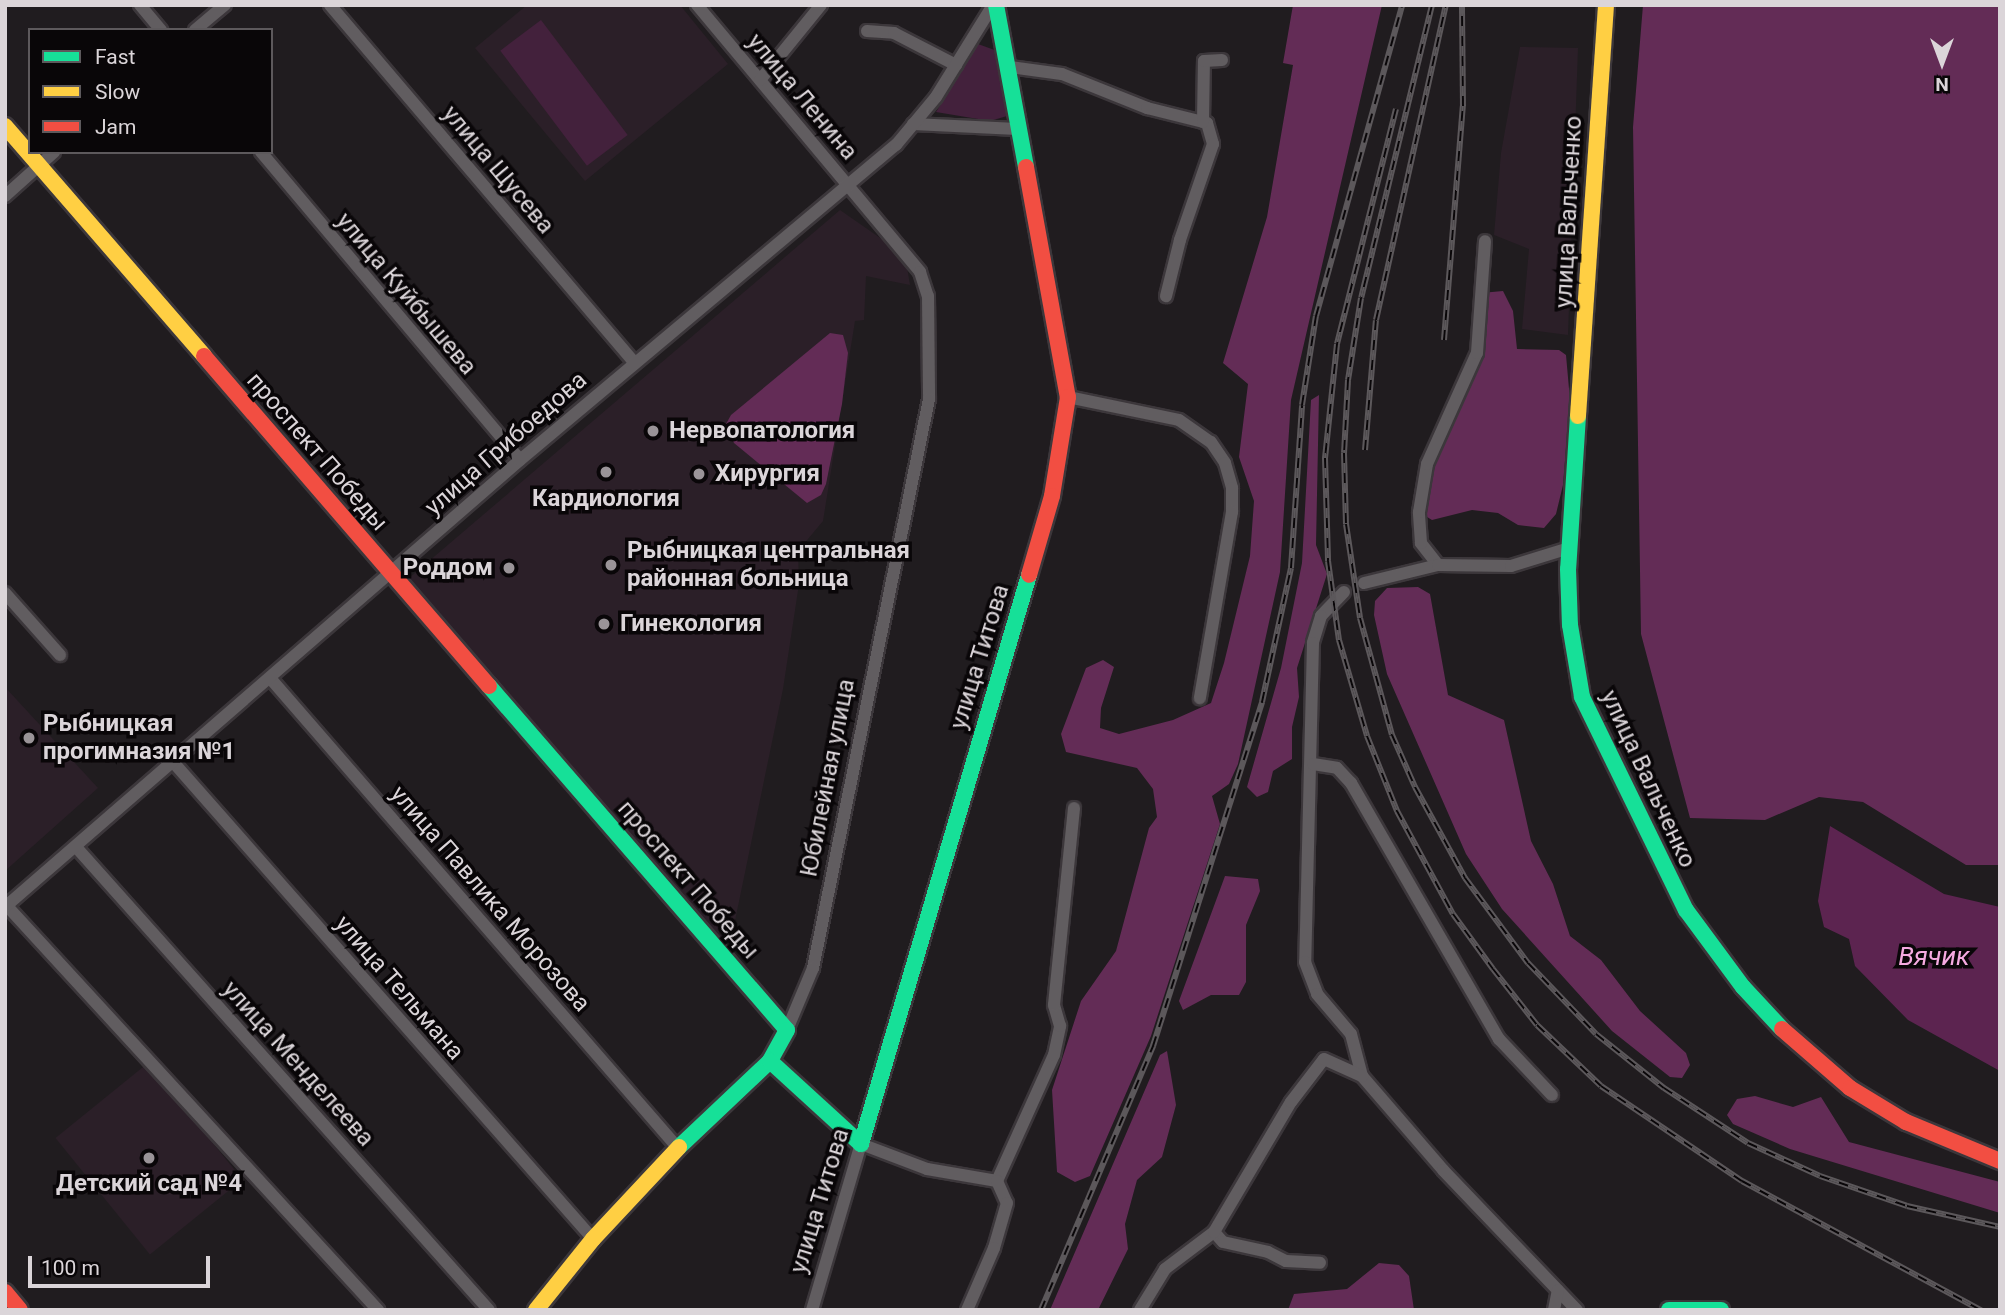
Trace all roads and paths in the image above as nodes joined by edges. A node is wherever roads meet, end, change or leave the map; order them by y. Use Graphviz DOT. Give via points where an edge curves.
graph roads {
  1 [pos="140,5"];
  2 [pos="225,5"];
  3 [pos="330,5"];
  4 [pos="697,5"];
  5 [pos="821,5"];
  6 [pos="994,5"];
  7 [pos="1606,5"];
  8 [pos="158,28"];
  9 [pos="197,28"];
  10 [pos="867,31"];
  11 [pos="1222,60"];
  12 [pos="956,65"];
  13 [pos="1010,67"];
  14 [pos="760,80"];
  15 [pos="1203,122"];
  16 [pos="913,124"];
  17 [pos="5,126"];
  18 [pos="1017,129"];
  19 [pos="28,153"];
  20 [pos="29,154"];
  21 [pos="52,154"];
  22 [pos="263,154"];
  23 [pos="39,166"];
  24 [pos="849,184"];
  25 [pos="5,196"];
  26 [pos="1485,241"];
  27 [pos="1166,296"];
  28 [pos="634,362"];
  29 [pos="1068,397"];
  30 [pos="520,460"];
  31 [pos="1569,548"];
  32 [pos="1438,565"];
  33 [pos="391,570"];
  34 [pos="1364,583"];
  35 [pos="1344,592"];
  36 [pos="5,593"];
  37 [pos="60,655"];
  38 [pos="270,678"];
  39 [pos="1200,698"];
  40 [pos="174,763"];
  41 [pos="1313,764"];
  42 [pos="1074,808"];
  43 [pos="76,847"];
  44 [pos="6,907"];
  45 [pos="787,1030"];
  46 [pos="769,1060"];
  47 [pos="1362,1076"];
  48 [pos="1552,1095"];
  49 [pos="861,1144"];
  50 [pos="678,1147"];
  51 [pos="2000,1161"];
  52 [pos="997,1181"];
  53 [pos="1214,1233"];
  54 [pos="593,1239"];
  55 [pos="1320,1263"];
  56 [pos="1558,1290"];
  57 [pos="5,1292"];
  58 [pos="20,1310"];
  59 [pos="379,1310"];
  60 [pos="489,1310"];
  61 [pos="536,1310"];
  62 [pos="811,1310"];
  63 [pos="967,1310"];
  64 [pos="1140,1310"];
  65 [pos="1554,1310"];
  66 [pos="1577,1310"];
  67 [pos="1669,1310"];
  68 [pos="1721,1310"];
  1 -- 8 [label="street"];
  2 -- 9 [label="street"];
  3 -- 28 [label="street, улица Щусева"];
  4 -- 14 [label="street, улица Ленина"];
  5 -- 14 [label="street"];
  6 -- 12 [label="street, улица Титова"];
  6 -- 13 [label="street, улица Титова"];
  7 -- 31 [label="street, улица Вальченко"];
  10 -- 12 [label="street" via="894,33"];
  11 -- 15 [label="street" via="1204,61"];
  12 -- 16 [label="street, улица Титова"];
  13 -- 15 [label="street" via="1062,74 1147,108"];
  13 -- 18 [label="street, улица Титова"];
  14 -- 24 [label="street, улица Ленина"];
  15 -- 27 [label="street" via="1212,131 1213,144"];
  16 -- 18 [label="street"];
  16 -- 24 [label="street, улица Титова"];
  17 -- 19 [label="street, проспект Победы"];
  18 -- 29 [label="street, улица Титова" via="1046,261"];
  20 -- 23 [label="street, проспект Победы"];
  21 -- 23 [label="street"];
  22 -- 30 [label="street, улица Куйбышева"];
  23 -- 25 [label="street"];
  23 -- 33 [label="street, проспект Победы"];
  24 -- 28 [label="street, улица Грибоедова"];
  24 -- 45 [label="street, Юбилейная улица" via="920,272 928,296 932,374 813,968"];
  26 -- 32 [label="street" via="1477,353 1427,464 1419,512 1420,544"];
  28 -- 30 [label="street, улица Грибоедова"];
  29 -- 39 [label="street" via="1179,420 1212,442 1225,463 1232,512"];
  29 -- 49 [label="street, улица Титова" via="1042,535"];
  30 -- 33 [label="street, улица Грибоедова"];
  31 -- 32 [label="street" via="1511,566"];
  31 -- 51 [label="street, улица Вальченко" via="1570,625 1582,697 1686,910 1743,987 1800,1048 1850,1088 1906,1122"];
  32 -- 34 [label="street"];
  33 -- 38 [label="street, улица Грибоедова"];
  33 -- 45 [label="street, проспект Победы"];
  35 -- 41 [label="street" via="1321,617 1312,643"];
  36 -- 37 [label="street"];
  38 -- 40 [label="street, улица Грибоедова"];
  38 -- 50 [label="street, улица Павлика Морозова"];
  40 -- 43 [label="street, улица Грибоедова"];
  40 -- 54 [label="street, улица Тельмана"];
  41 -- 47 [label="street" via="1305,962 1317,994 1350,1034"];
  41 -- 48 [label="street" via="1338,768 1351,783 1499,1039"];
  42 -- 52 [label="street" via="1054,1005 1060,1026 1054,1055"];
  43 -- 44 [label="street, улица Грибоедова"];
  43 -- 60 [label="street, улица Менделеева"];
  44 -- 59 [label="street"];
  45 -- 46 [label="street, Юбилейная улица"];
  46 -- 49 [label="street"];
  46 -- 50 [label="street, Юбилейная улица"];
  47 -- 53 [label="street" via="1324,1059 1291,1102"];
  47 -- 56 [label="street" via="1443,1170"];
  49 -- 52 [label="street" via="927,1169"];
  49 -- 62 [label="street, улица Титова"];
  50 -- 54 [label="street, Юбилейная улица"];
  52 -- 63 [label="street" via="1007,1203 994,1248"];
  53 -- 55 [label="street" via="1223,1242 1286,1261"];
  53 -- 64 [label="street" via="1165,1269"];
  54 -- 61 [label="street, Юбилейная улица"];
  56 -- 65 [label="street"];
  56 -- 66 [label="street"];
  57 -- 58 [label="street"];
  67 -- 68 [label="street"];
}
